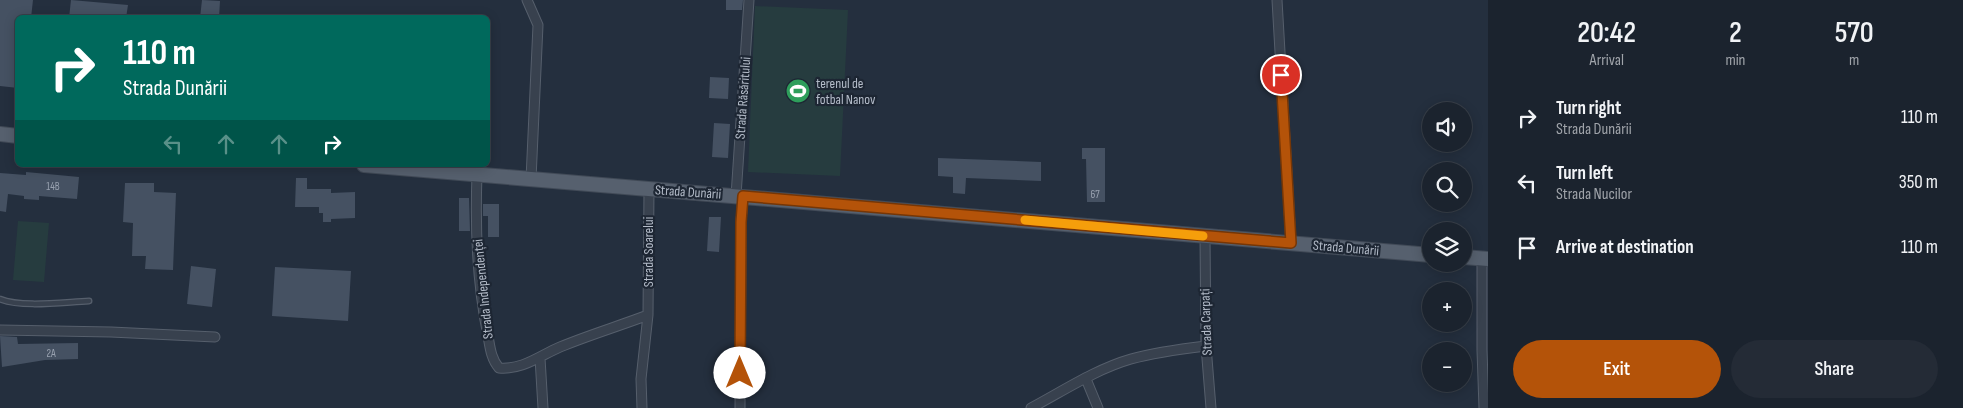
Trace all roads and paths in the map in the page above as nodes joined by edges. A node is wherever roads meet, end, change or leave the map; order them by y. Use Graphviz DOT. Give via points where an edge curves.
graph roads {
  1 [pos="527,0"];
  2 [pos="749,0"];
  3 [pos="1277,0"];
  4 [pos="0,134"];
  5 [pos="15,136"];
  6 [pos="387,167"];
  7 [pos="477,175"];
  8 [pos="531,179"];
  9 [pos="649,189"];
  10 [pos="740,196"];
  11 [pos="1205,236"];
  12 [pos="1291,243"];
  13 [pos="1422,254"];
  14 [pos="1472,258"];
  15 [pos="1485,259"];
  16 [pos="0,299"];
  17 [pos="89,301"];
  18 [pos="648,315"];
  19 [pos="0,330"];
  20 [pos="215,337"];
  21 [pos="1206,346"];
  22 [pos="540,358"];
  23 [pos="1086,378"];
  24 [pos="542,408"];
  25 [pos="642,408"];
  26 [pos="740,408"];
  27 [pos="1032,408"];
  28 [pos="1098,408"];
  29 [pos="1211,408"];
  30 [pos="1484,408"];
  1 -- 8 [label="street" via="538,25"];
  2 -- 10 [label="street, Strada Răsăritului"];
  3 -- 12 [label="street"];
  4 -- 5 [label="main road"];
  6 -- 7 [label="main road, Strada Dunării"];
  7 -- 8 [label="main road, Strada Dunării"];
  7 -- 22 [label="street, Strada Independenței" via="483,312 495,363 498,368 514,368"];
  8 -- 9 [label="main road, Strada Dunării"];
  9 -- 10 [label="main road, Strada Dunării"];
  9 -- 18 [label="street, Strada Soarelui"];
  10 -- 11 [label="main road, Strada Dunării"];
  10 -- 26 [label="street, Strada Răsăritului"];
  11 -- 12 [label="main road, Strada Dunării"];
  11 -- 21 [label="street, Strada Carpați"];
  12 -- 13 [label="main road, Strada Dunării"];
  14 -- 15 [label="main road"];
  15 -- 30 [label="street"];
  16 -- 17 [label="lane" via="9,303"];
  18 -- 22 [label="street" via="558,348"];
  18 -- 25 [label="street, Strada Soarelui" via="641,379"];
  19 -- 20 [label="street"];
  21 -- 23 [label="street" via="1129,359"];
  21 -- 29 [label="street, Strada Carpați"];
  22 -- 24 [label="street"];
  23 -- 27 [label="street"];
  23 -- 28 [label="street"];
}
